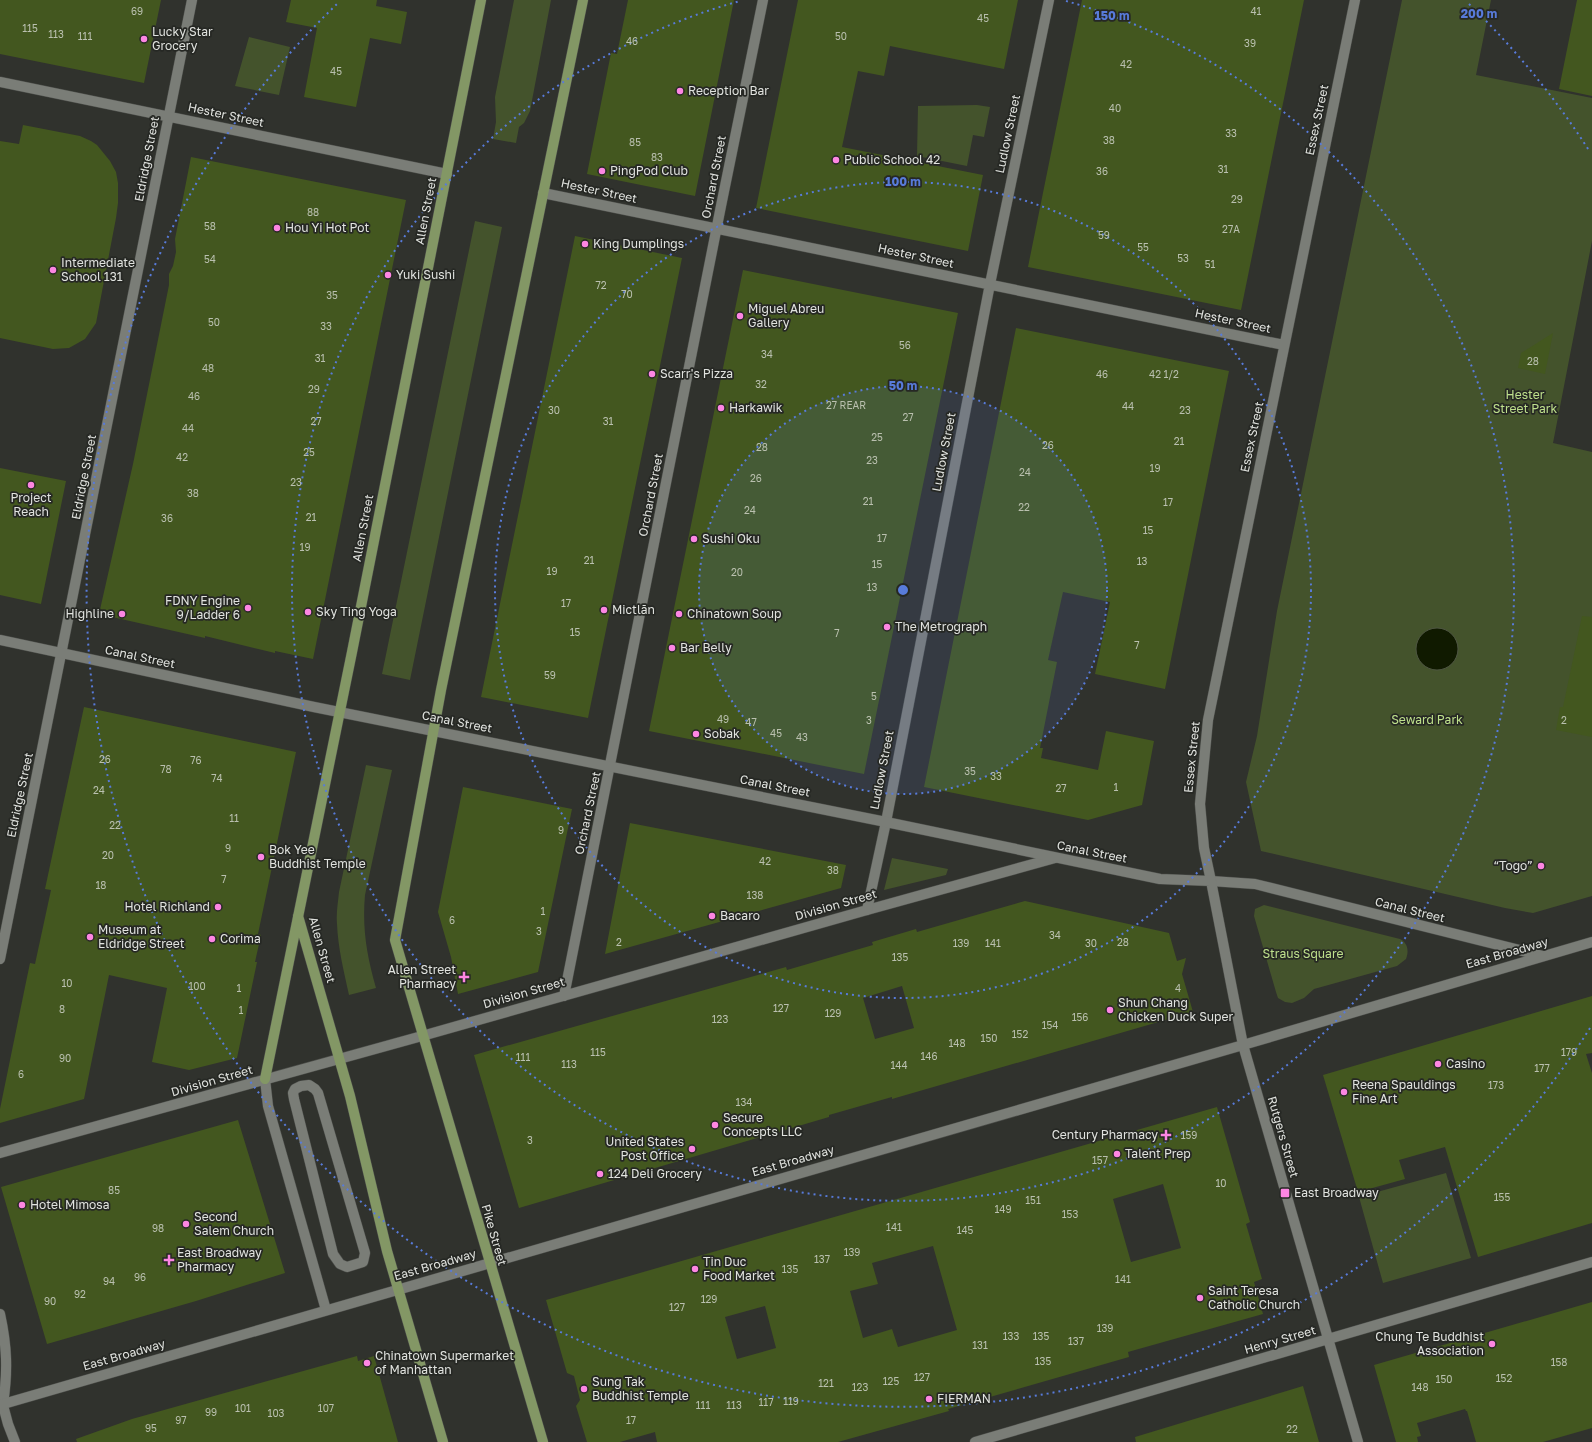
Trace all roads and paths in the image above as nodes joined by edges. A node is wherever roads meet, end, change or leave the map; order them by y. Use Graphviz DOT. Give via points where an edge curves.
graph roads {
  1 [pos="192,0"];
  2 [pos="481,0"];
  3 [pos="583,0"];
  4 [pos="763,0"];
  5 [pos="1049,0"];
  6 [pos="1355,0"];
  7 [pos="0,82"];
  8 [pos="168,116"];
  9 [pos="447,174"];
  10 [pos="543,193"];
  11 [pos="717,228"];
  12 [pos="990,284"];
  13 [pos="1284,345"];
  14 [pos="0,640"];
  15 [pos="62,654"];
  16 [pos="339,712"];
  17 [pos="433,730"];
  18 [pos="610,766"];
  19 [pos="886,822"];
  20 [pos="1055,858"];
  21 [pos="1211,882"];
  22 [pos="867,910"];
  23 [pos="298,914"];
  24 [pos="1592,942"];
  25 [pos="1543,956"];
  26 [pos="0,959"];
  27 [pos="564,996"];
  28 [pos="422,1036"];
  29 [pos="1243,1045"];
  30 [pos="339,1059"];
  31 [pos="265,1079"];
  32 [pos="293,1093"];
  33 [pos="0,1152"];
  34 [pos="488,1262"];
  35 [pos="1592,1262"];
  36 [pos="398,1289"];
  37 [pos="326,1310"];
  38 [pos="0,1314"];
  39 [pos="1328,1339"];
  40 [pos="1,1401"];
  41 [pos="15,1442"];
  42 [pos="443,1442"];
  43 [pos="543,1442"];
  44 [pos="974,1442"];
  45 [pos="1358,1442"];
  1 -- 8 [label="street, Eldridge Street"];
  2 -- 9 [label="main road, Allen Street"];
  3 -- 10 [label="main road"];
  4 -- 11 [label="street, Orchard Street"];
  5 -- 12 [label="street, Ludlow Street"];
  6 -- 13 [label="street, Essex Street"];
  7 -- 8 [label="street, Hester Street"];
  8 -- 9 [label="street, Hester Street"];
  8 -- 15 [label="street, Eldridge Street"];
  9 -- 16 [label="main road, Allen Street"];
  10 -- 11 [label="street, Hester Street"];
  10 -- 17 [label="main road"];
  11 -- 12 [label="street, Hester Street"];
  11 -- 18 [label="street, Orchard Street"];
  12 -- 13 [label="street, Hester Street"];
  12 -- 19 [label="street, Ludlow Street"];
  13 -- 21 [label="street, Essex Street" via="1208,720 1200,804 1204,848"];
  14 -- 15 [label="street, Canal Street"];
  15 -- 16 [label="street, Canal Street"];
  15 -- 26 [label="street, Eldridge Street"];
  16 -- 17 [label="street, Canal Street"];
  16 -- 23 [label="main road, Allen Street"];
  17 -- 18 [label="street, Canal Street"];
  17 -- 28 [label="main road" via="395,940"];
  18 -- 19 [label="street, Canal Street"];
  18 -- 27 [label="street, Orchard Street"];
  19 -- 20 [label="street, Canal Street"];
  19 -- 22 [label="street, Ludlow Street"];
  20 -- 21 [label="street, Canal Street" via="1160,879"];
  20 -- 22 [label="street, Division Street"];
  21 -- 25 [label="street, Canal Street" via="1255,884"];
  21 -- 29 [label="street, Rutgers Street"];
  22 -- 27 [label="street, Division Street"];
  23 -- 30 [label="main road, Allen Street"];
  23 -- 31 [label="main road"];
  24 -- 25 [label="street, East Broadway"];
  25 -- 29 [label="street, East Broadway"];
  27 -- 28 [label="street, Division Street"];
  28 -- 30 [label="street, Division Street"];
  28 -- 34 [label="main road, Pike Street"];
  29 -- 34 [label="street, East Broadway"];
  29 -- 39 [label="street, Rutgers Street"];
  30 -- 31 [label="street, Division Street"];
  30 -- 36 [label="main road"];
  31 -- 33 [label="street, Division Street"];
  31 -- 37 [label="street" via="268,1106"];
  32 -- 32 [label="street" via="295,1088 309,1085 318,1093 365,1254 363,1262 347,1267 340,1264 333,1254"];
  34 -- 36 [label="street, East Broadway"];
  34 -- 43 [label="main road, Pike Street"];
  35 -- 39 [label="street, Henry Street"];
  36 -- 37 [label="street, East Broadway"];
  36 -- 42 [label="main road"];
  37 -- 40 [label="street, East Broadway"];
  38 -- 40 [label="street" via="7,1362"];
  39 -- 44 [label="street, Henry Street"];
  39 -- 45 [label="street, Rutgers Street"];
  40 -- 41 [label="street"];
}
